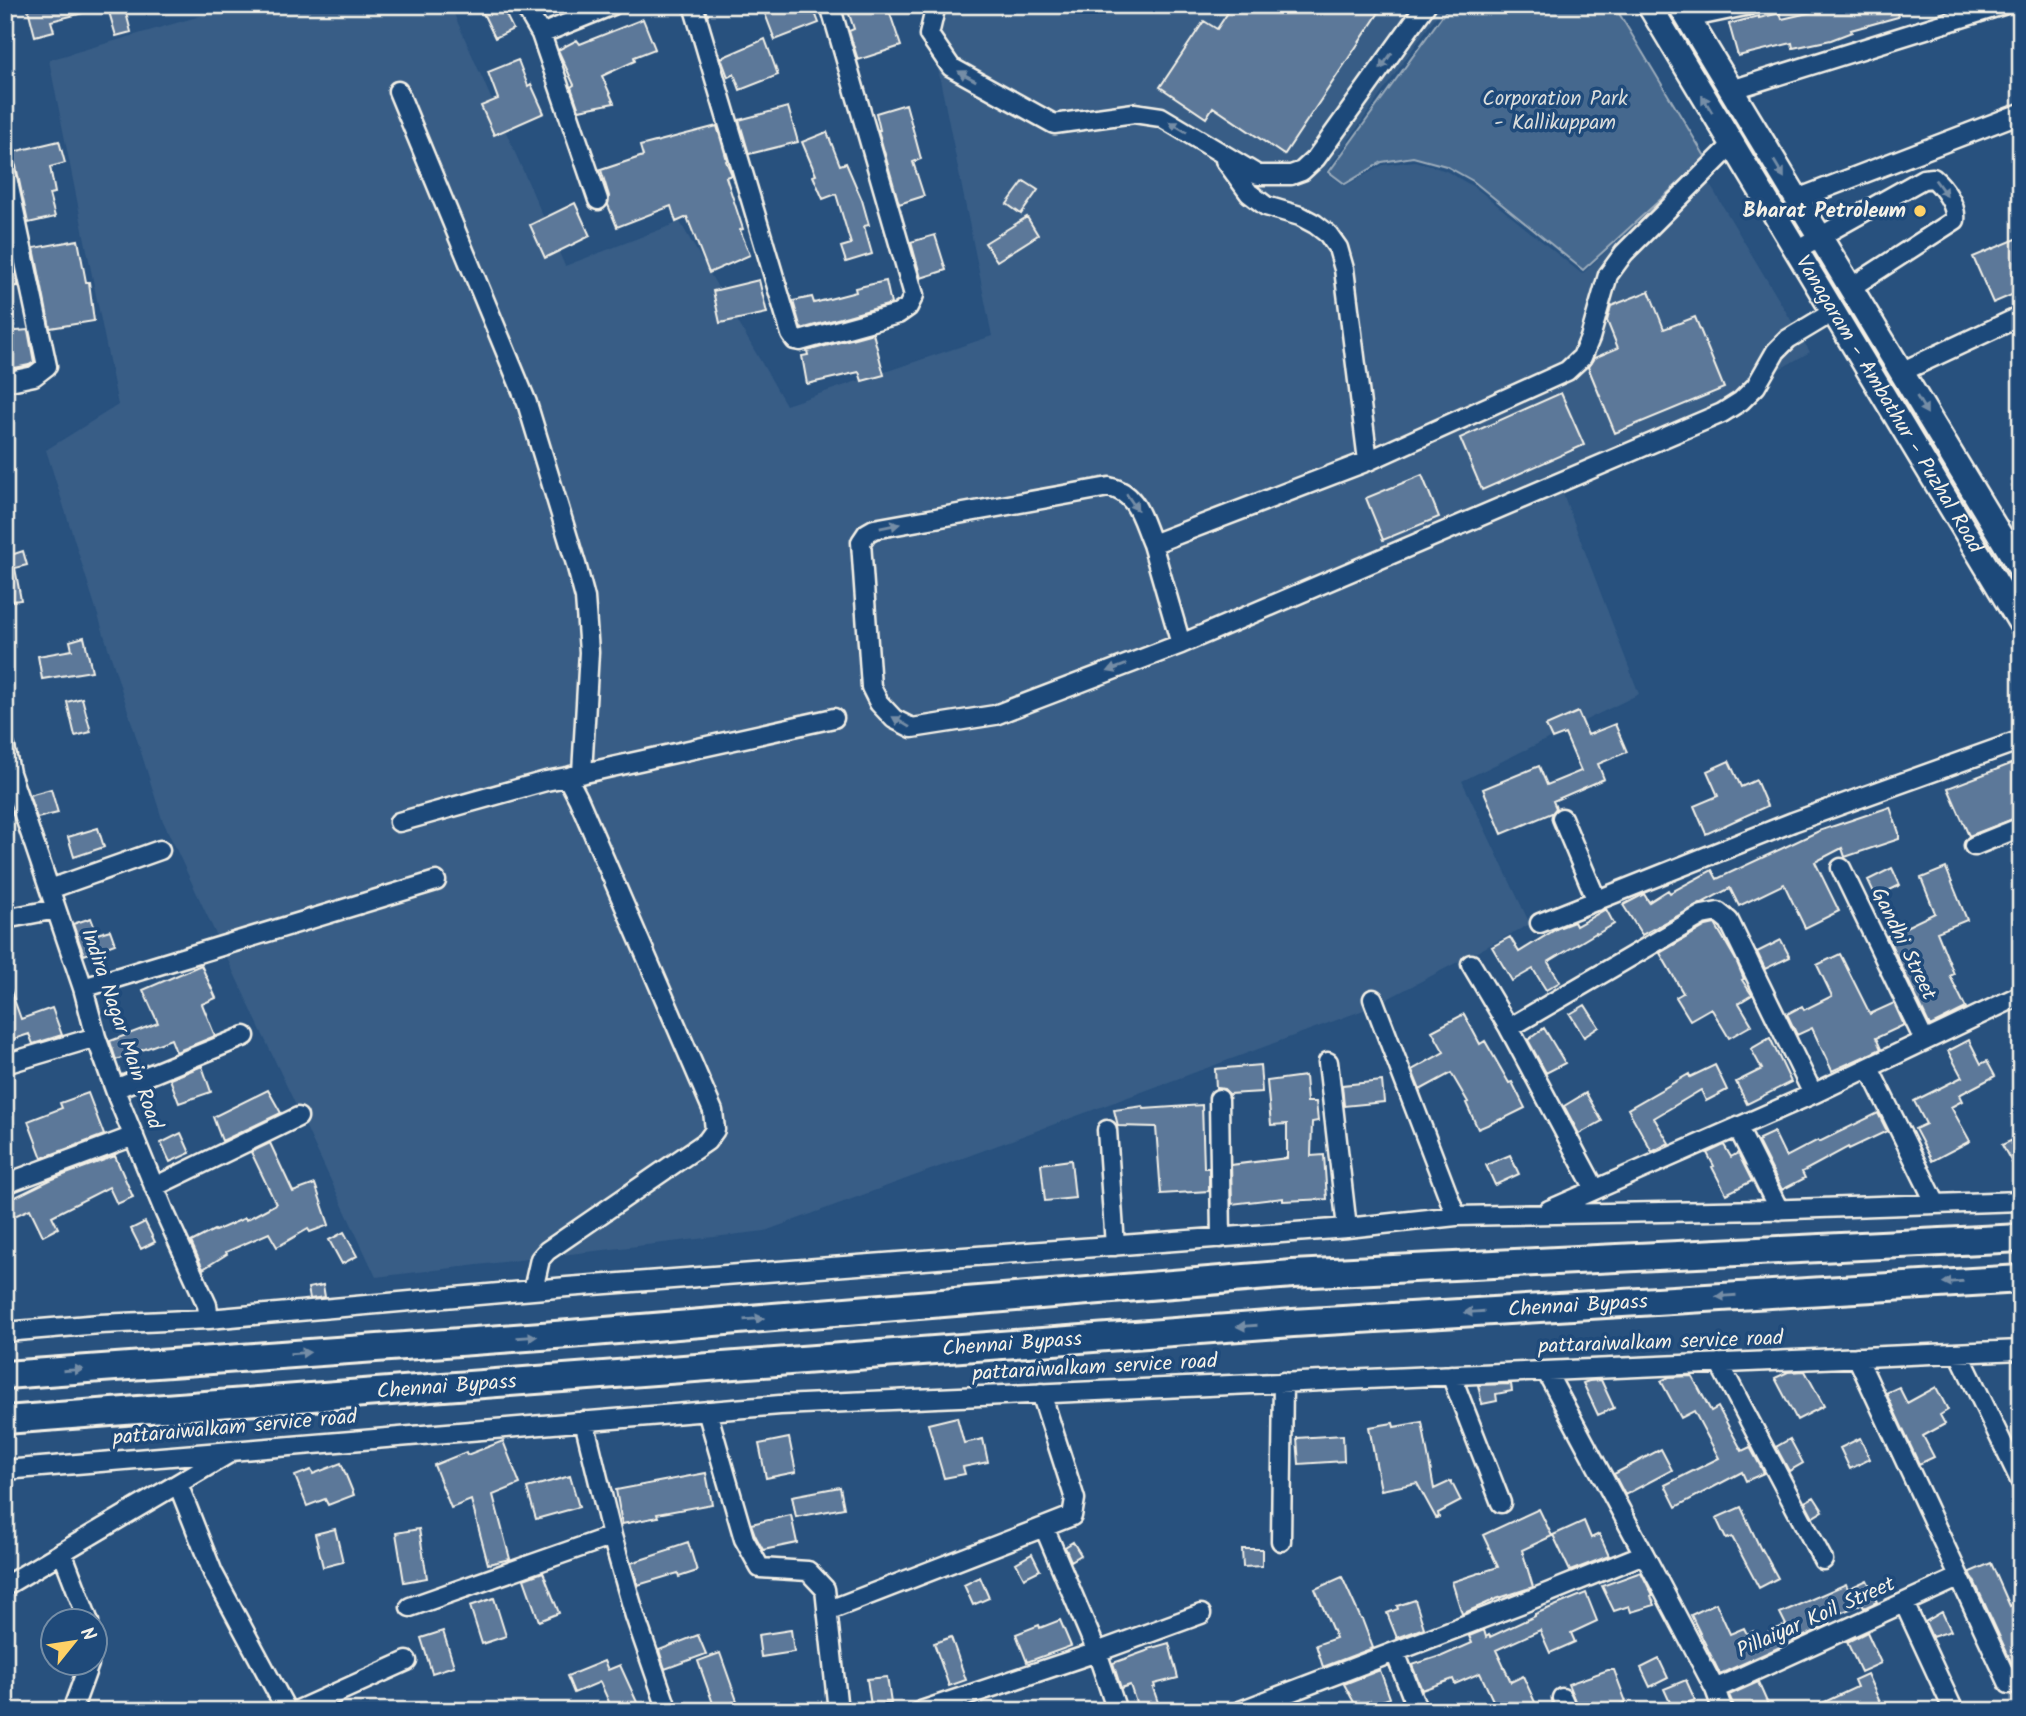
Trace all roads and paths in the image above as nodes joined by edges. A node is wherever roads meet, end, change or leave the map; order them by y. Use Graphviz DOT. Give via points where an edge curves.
graph roads {
  1 [pos="524,5"];
  2 [pos="612,5"];
  3 [pos="692,5"];
  4 [pos="830,5"];
  5 [pos="936,5"];
  6 [pos="1426,5"];
  7 [pos="1649,5"];
  8 [pos="1750,5"];
  9 [pos="2003,5"];
  10 [pos="1684,12"];
  11 [pos="541,34"];
  12 [pos="1731,90"];
  13 [pos="397,91"];
  14 [pos="2021,113"];
  15 [pos="1732,145"];
  16 [pos="1220,153"];
  17 [pos="5,168"];
  18 [pos="1797,199"];
  19 [pos="598,200"];
  20 [pos="1819,236"];
  21 [pos="1796,250"];
  22 [pos="1850,288"];
  23 [pos="1833,312"];
  24 [pos="2021,316"];
  25 [pos="1901,372"];
  26 [pos="5,382"];
  27 [pos="1368,461"];
  28 [pos="1152,544"];
  29 [pos="2021,570"];
  30 [pos="2021,624"];
  31 [pos="1181,644"];
  32 [pos="834,718"];
  33 [pos="2021,740"];
  34 [pos="5,747"];
  35 [pos="7,774"];
  36 [pos="575,775"];
  37 [pos="1562,818"];
  38 [pos="399,822"];
  39 [pos="2021,827"];
  40 [pos="1975,846"];
  41 [pos="160,850"];
  42 [pos="1841,868"];
  43 [pos="436,881"];
  44 [pos="50,889"];
  45 [pos="1597,901"];
  46 [pos="57,909"];
  47 [pos="5,919"];
  48 [pos="1540,923"];
  49 [pos="1471,964"];
  50 [pos="83,988"];
  51 [pos="2021,995"];
  52 [pos="1373,999"];
  53 [pos="1509,1028"];
  54 [pos="246,1035"];
  55 [pos="96,1037"];
  56 [pos="1924,1040"];
  57 [pos="1328,1062"];
  58 [pos="5,1064"];
  59 [pos="1869,1068"];
  60 [pos="115,1089"];
  61 [pos="1814,1094"];
  62 [pos="1219,1099"];
  63 [pos="298,1117"];
  64 [pos="1738,1128"];
  65 [pos="1107,1130"];
  66 [pos="134,1136"];
  67 [pos="5,1184"];
  68 [pos="154,1187"];
  69 [pos="1595,1189"];
  70 [pos="2021,1201"];
  71 [pos="1936,1204"];
  72 [pos="1779,1210"];
  73 [pos="1540,1214"];
  74 [pos="1456,1216"];
  75 [pos="1347,1228"];
  76 [pos="1222,1238"];
  77 [pos="2021,1238"];
  78 [pos="1115,1246"];
  79 [pos="2021,1279"];
  80 [pos="533,1290"];
  81 [pos="209,1319"];
  82 [pos="5,1332"];
  83 [pos="2021,1350"];
  84 [pos="1959,1353"];
  85 [pos="1857,1357"];
  86 [pos="1719,1363"];
  87 [pos="1546,1371"];
  88 [pos="5,1375"];
  89 [pos="1451,1375"];
  90 [pos="1283,1382"];
  91 [pos="1041,1393"];
  92 [pos="707,1411"];
  93 [pos="5,1420"];
  94 [pos="584,1421"];
  95 [pos="234,1451"];
  96 [pos="5,1470"];
  97 [pos="2021,1482"];
  98 [pos="177,1484"];
  99 [pos="1501,1503"];
  100 [pos="1044,1527"];
  101 [pos="612,1536"];
  102 [pos="1280,1541"];
  103 [pos="62,1552"];
  104 [pos="1644,1554"];
  105 [pos="1823,1560"];
  106 [pos="1958,1578"];
  107 [pos="5,1586"];
  108 [pos="1904,1603"];
  109 [pos="410,1607"];
  110 [pos="84,1608"];
  111 [pos="827,1611"];
  112 [pos="1201,1614"];
  113 [pos="1097,1652"];
  114 [pos="1395,1652"];
  115 [pos="407,1661"];
  116 [pos="84,1678"];
  117 [pos="2009,1684"];
  118 [pos="1715,1689"];
  119 [pos="1947,1709"];
  120 [pos="72,1711"];
  121 [pos="287,1711"];
  122 [pos="296,1711"];
  123 [pos="668,1711"];
  124 [pos="838,1711"];
  125 [pos="921,1711"];
  126 [pos="1117,1711"];
  127 [pos="1240,1711"];
  128 [pos="1418,1711"];
  129 [pos="1724,1711"];
  1 -- 11 [label="street"];
  2 -- 11 [label="street"];
  3 -- 4 [label="street" via="791,334 800,341 898,314 914,295"];
  16 -- 5 [label="street, one-way" via="1161,117 1134,113 1054,124 951,67 929,35"];
  6 -- 16 [label="street, one-way" via="1316,158 1301,172 1258,175"];
  15 -- 7 [label="main road, Vanagaram - Ambathur - Puzhal Road, one-way"];
  8 -- 10 [label="street"];
  9 -- 12 [label="street"];
  10 -- 12 [label="main road, Vanagaram - Ambathur - Puzhal Road"];
  11 -- 19 [label="street"];
  12 -- 18 [label="main road, Vanagaram - Ambathur - Puzhal Road, one-way"];
  13 -- 36 [label="street" via="527,403 585,598 589,652"];
  14 -- 18 [label="street"];
  15 -- 21 [label="main road, Vanagaram - Ambathur - Puzhal Road"];
  15 -- 27 [label="street" via="1624,253 1608,275 1582,357 1567,371"];
  16 -- 27 [label="street" via="1249,193 1266,205 1315,223 1338,248"];
  17 -- 26 [label="street" via="47,366 34,376"];
  18 -- 20 [label="main road, Vanagaram - Ambathur - Puzhal Road"];
  20 -- 21 [label="street"];
  20 -- 22 [label="main road, Vanagaram - Ambathur - Puzhal Road"];
  20 -- 22 [label="street, one-way" via="1927,177 1937,182 1955,209 1950,225"];
  21 -- 23 [label="main road, Vanagaram - Ambathur - Puzhal Road"];
  22 -- 25 [label="main road, Vanagaram - Ambathur - Puzhal Road"];
  23 -- 30 [label="main road, Vanagaram - Ambathur - Puzhal Road"];
  23 -- 31 [label="street" via="1788,340 1776,351 1756,386 1722,413"];
  24 -- 25 [label="street"];
  25 -- 29 [label="main road, Vanagaram - Ambathur - Puzhal Road, one-way"];
  27 -- 28 [label="street"];
  28 -- 31 [label="street"];
  31 -- 28 [label="street, one-way" via="995,715 912,728 894,719 871,687 861,542 874,529 1109,487 1123,490 1135,503"];
  32 -- 36 [label="street"];
  33 -- 45 [label="street" via="1793,822"];
  34 -- 35 [label="street, Indira Nagar Main Road"];
  35 -- 44 [label="street, Indira Nagar Main Road"];
  36 -- 38 [label="street"];
  36 -- 80 [label="street" via="578,798 713,1111 715,1130 707,1141 547,1251 540,1259"];
  37 -- 45 [label="street"];
  39 -- 40 [label="street"];
  41 -- 44 [label="street"];
  42 -- 56 [label="street, Gandhi Street"];
  43 -- 50 [label="street"];
  44 -- 46 [label="street, Indira Nagar Main Road"];
  45 -- 48 [label="street"];
  46 -- 47 [label="street"];
  46 -- 50 [label="street, Indira Nagar Main Road"];
  49 -- 53 [label="street"];
  50 -- 55 [label="street, Indira Nagar Main Road"];
  51 -- 56 [label="street"];
  52 -- 74 [label="street"];
  53 -- 61 [label="street" via="1702,915 1718,912 1729,922"];
  53 -- 69 [label="street"];
  54 -- 60 [label="street"];
  55 -- 58 [label="street"];
  55 -- 60 [label="street, Indira Nagar Main Road"];
  56 -- 59 [label="street"];
  57 -- 75 [label="street"];
  59 -- 61 [label="street"];
  59 -- 71 [label="street"];
  60 -- 66 [label="street, Indira Nagar Main Road"];
  61 -- 64 [label="street"];
  62 -- 76 [label="street"];
  63 -- 68 [label="street"];
  64 -- 69 [label="street"];
  64 -- 72 [label="street"];
  65 -- 78 [label="street"];
  66 -- 67 [label="street"];
  66 -- 68 [label="street, Indira Nagar Main Road"];
  68 -- 81 [label="street, Indira Nagar Main Road" via="207,1305"];
  69 -- 73 [label="street"];
  70 -- 71 [label="street"];
  71 -- 72 [label="street"];
  72 -- 73 [label="street"];
  73 -- 74 [label="street"];
  74 -- 75 [label="street"];
  75 -- 76 [label="street"];
  76 -- 78 [label="street"];
  88 -- 77 [label="highway, Chennai Bypass, one-way" via="1293,1275"];
  78 -- 80 [label="street"];
  79 -- 93 [label="highway, Chennai Bypass, one-way" via="1293,1323"];
  80 -- 81 [label="street"];
  81 -- 82 [label="street"];
  83 -- 84 [label="street, pattaraiwalkam service road"];
  84 -- 85 [label="street, pattaraiwalkam service road"];
  84 -- 97 [label="street"];
  85 -- 86 [label="street, pattaraiwalkam service road"];
  85 -- 106 [label="street"];
  86 -- 87 [label="street, pattaraiwalkam service road"];
  86 -- 105 [label="street"];
  87 -- 89 [label="street, pattaraiwalkam service road"];
  87 -- 104 [label="street"];
  89 -- 90 [label="street, pattaraiwalkam service road"];
  89 -- 99 [label="street"];
  90 -- 91 [label="street, pattaraiwalkam service road"];
  90 -- 102 [label="street"];
  91 -- 92 [label="street, pattaraiwalkam service road"];
  91 -- 100 [label="street" via="1075,1499 1072,1516"];
  92 -- 94 [label="street, pattaraiwalkam service road"];
  92 -- 111 [label="street" via="744,1539 760,1568 808,1571 825,1589"];
  94 -- 95 [label="street, pattaraiwalkam service road"];
  94 -- 101 [label="street"];
  95 -- 96 [label="street, pattaraiwalkam service road"];
  95 -- 98 [label="street"];
  98 -- 103 [label="street"];
  98 -- 121 [label="street" via="213,1573"];
  100 -- 111 [label="street"];
  100 -- 113 [label="street"];
  101 -- 109 [label="street"];
  101 -- 123 [label="street"];
  103 -- 107 [label="street"];
  103 -- 110 [label="street"];
  104 -- 114 [label="street"];
  104 -- 118 [label="street"];
  106 -- 108 [label="street, Pillaiyar Koil Street"];
  106 -- 117 [label="street"];
  108 -- 118 [label="street, Pillaiyar Koil Street"];
  108 -- 119 [label="street"];
  111 -- 124 [label="street"];
  112 -- 113 [label="street"];
  113 -- 125 [label="street"];
  113 -- 126 [label="street"];
  114 -- 127 [label="street"];
  114 -- 128 [label="street"];
  115 -- 122 [label="street"];
  116 -- 120 [label="street"];
  118 -- 129 [label="street"];
}
